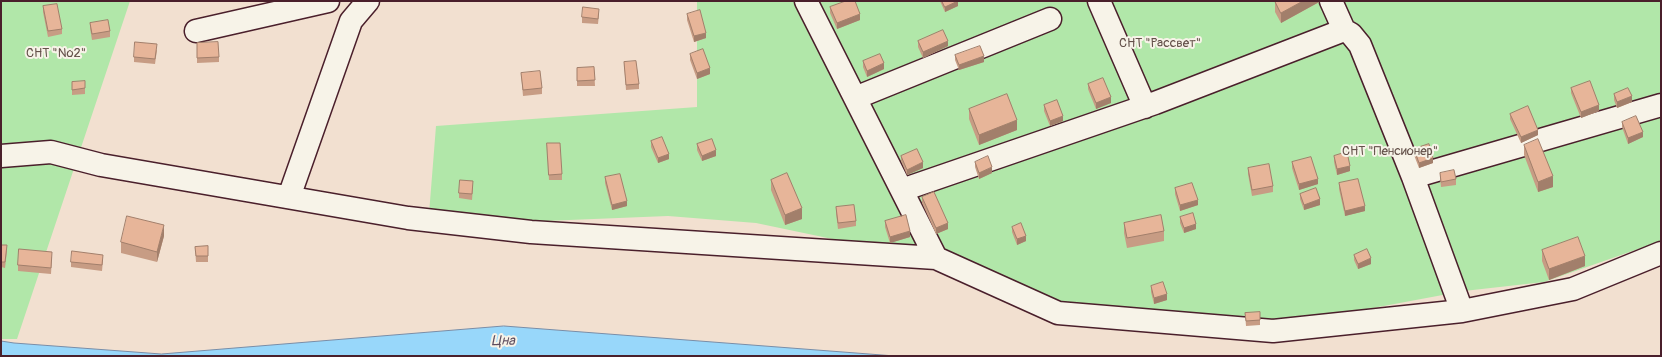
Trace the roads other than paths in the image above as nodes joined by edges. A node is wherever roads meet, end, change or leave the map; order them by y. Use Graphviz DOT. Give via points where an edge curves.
graph roads {
  1 [pos="328,1"];
  2 [pos="368,1"];
  3 [pos="806,1"];
  4 [pos="1099,1"];
  5 [pos="1330,1"];
  6 [pos="1050,19"];
  7 [pos="1344,30"];
  8 [pos="196,31"];
  9 [pos="855,98"];
  10 [pos="1661,105"];
  11 [pos="1145,107"];
  12 [pos="1,156"];
  13 [pos="1413,177"];
  14 [pos="902,190"];
  15 [pos="289,197"];
  16 [pos="1661,253"];
  17 [pos="936,258"];
  18 [pos="1462,311"];
  1 -- 8 [label="lane"];
  2 -- 15 [label="lane" via="351,21"];
  3 -- 9 [label="lane"];
  4 -- 11 [label="lane"];
  5 -- 7 [label="lane"];
  6 -- 9 [label="lane"];
  7 -- 11 [label="lane"];
  7 -- 13 [label="lane" via="1360,45"];
  9 -- 14 [label="lane"];
  10 -- 13 [label="lane"];
  11 -- 14 [label="lane"];
  12 -- 15 [label="lane" via="51,152 101,165"];
  13 -- 18 [label="lane"];
  14 -- 17 [label="lane"];
  15 -- 17 [label="lane" via="408,218 530,232"];
  16 -- 18 [label="lane" via="1573,289"];
  17 -- 18 [label="lane" via="1058,313 1272,331"];
}
